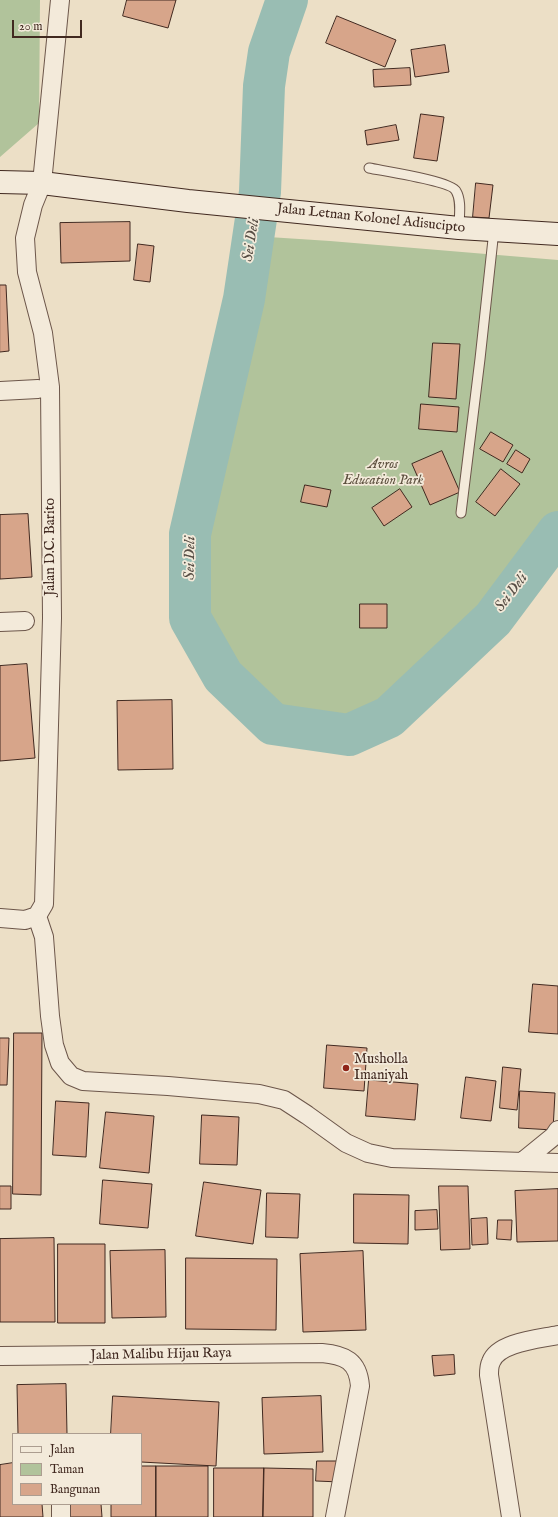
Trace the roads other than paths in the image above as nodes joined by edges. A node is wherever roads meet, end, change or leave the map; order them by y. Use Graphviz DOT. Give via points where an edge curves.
graph roads {
  1 [pos="60,0"];
  2 [pos="369,168"];
  3 [pos="0,182"];
  4 [pos="42,183"];
  5 [pos="459,228"];
  6 [pos="494,230"];
  7 [pos="558,234"];
  8 [pos="38,389"];
  9 [pos="0,391"];
  10 [pos="461,513"];
  11 [pos="25,621"];
  12 [pos="0,622"];
  13 [pos="37,916"];
  14 [pos="0,918"];
  15 [pos="558,1130"];
  16 [pos="522,1162"];
  17 [pos="558,1163"];
  18 [pos="558,1335"];
  19 [pos="0,1356"];
  20 [pos="61,1505"];
  21 [pos="61,1517"];
  22 [pos="335,1517"];
  23 [pos="511,1517"];
  1 -- 4 [label="street, Jalan D.C. Barito"];
  2 -- 5 [label="lane" via="420,178 456,189 459,200"];
  3 -- 4 [label="main road, Jalan Letnan Kolonel Adisucipto"];
  4 -- 5 [label="main road, Jalan Letnan Kolonel Adisucipto" via="188,201"];
  4 -- 13 [label="street, Jalan D.C. Barito" via="33,205 25,238 27,272 43,333 50,387 52,618 44,904"];
  5 -- 6 [label="main road, Jalan Letnan Kolonel Adisucipto"];
  6 -- 7 [label="main road, Jalan Letnan Kolonel Adisucipto"];
  6 -- 10 [label="lane"];
  8 -- 9 [label="street"];
  11 -- 12 [label="street"];
  13 -- 14 [label="street" via="25,920"];
  13 -- 16 [label="street" via="44,937 54,1045 60,1063 71,1076 83,1081 259,1094 284,1100 346,1143 368,1153 392,1158"];
  15 -- 16 [label="street"];
  16 -- 17 [label="street"];
  18 -- 23 [label="street" via="511,1345 499,1351 491,1361 489,1375"];
  19 -- 22 [label="street, Jalan Malibu Hijau Raya" via="322,1353 348,1360 356,1369 360,1386"];
  20 -- 21 [label="street"];
}
